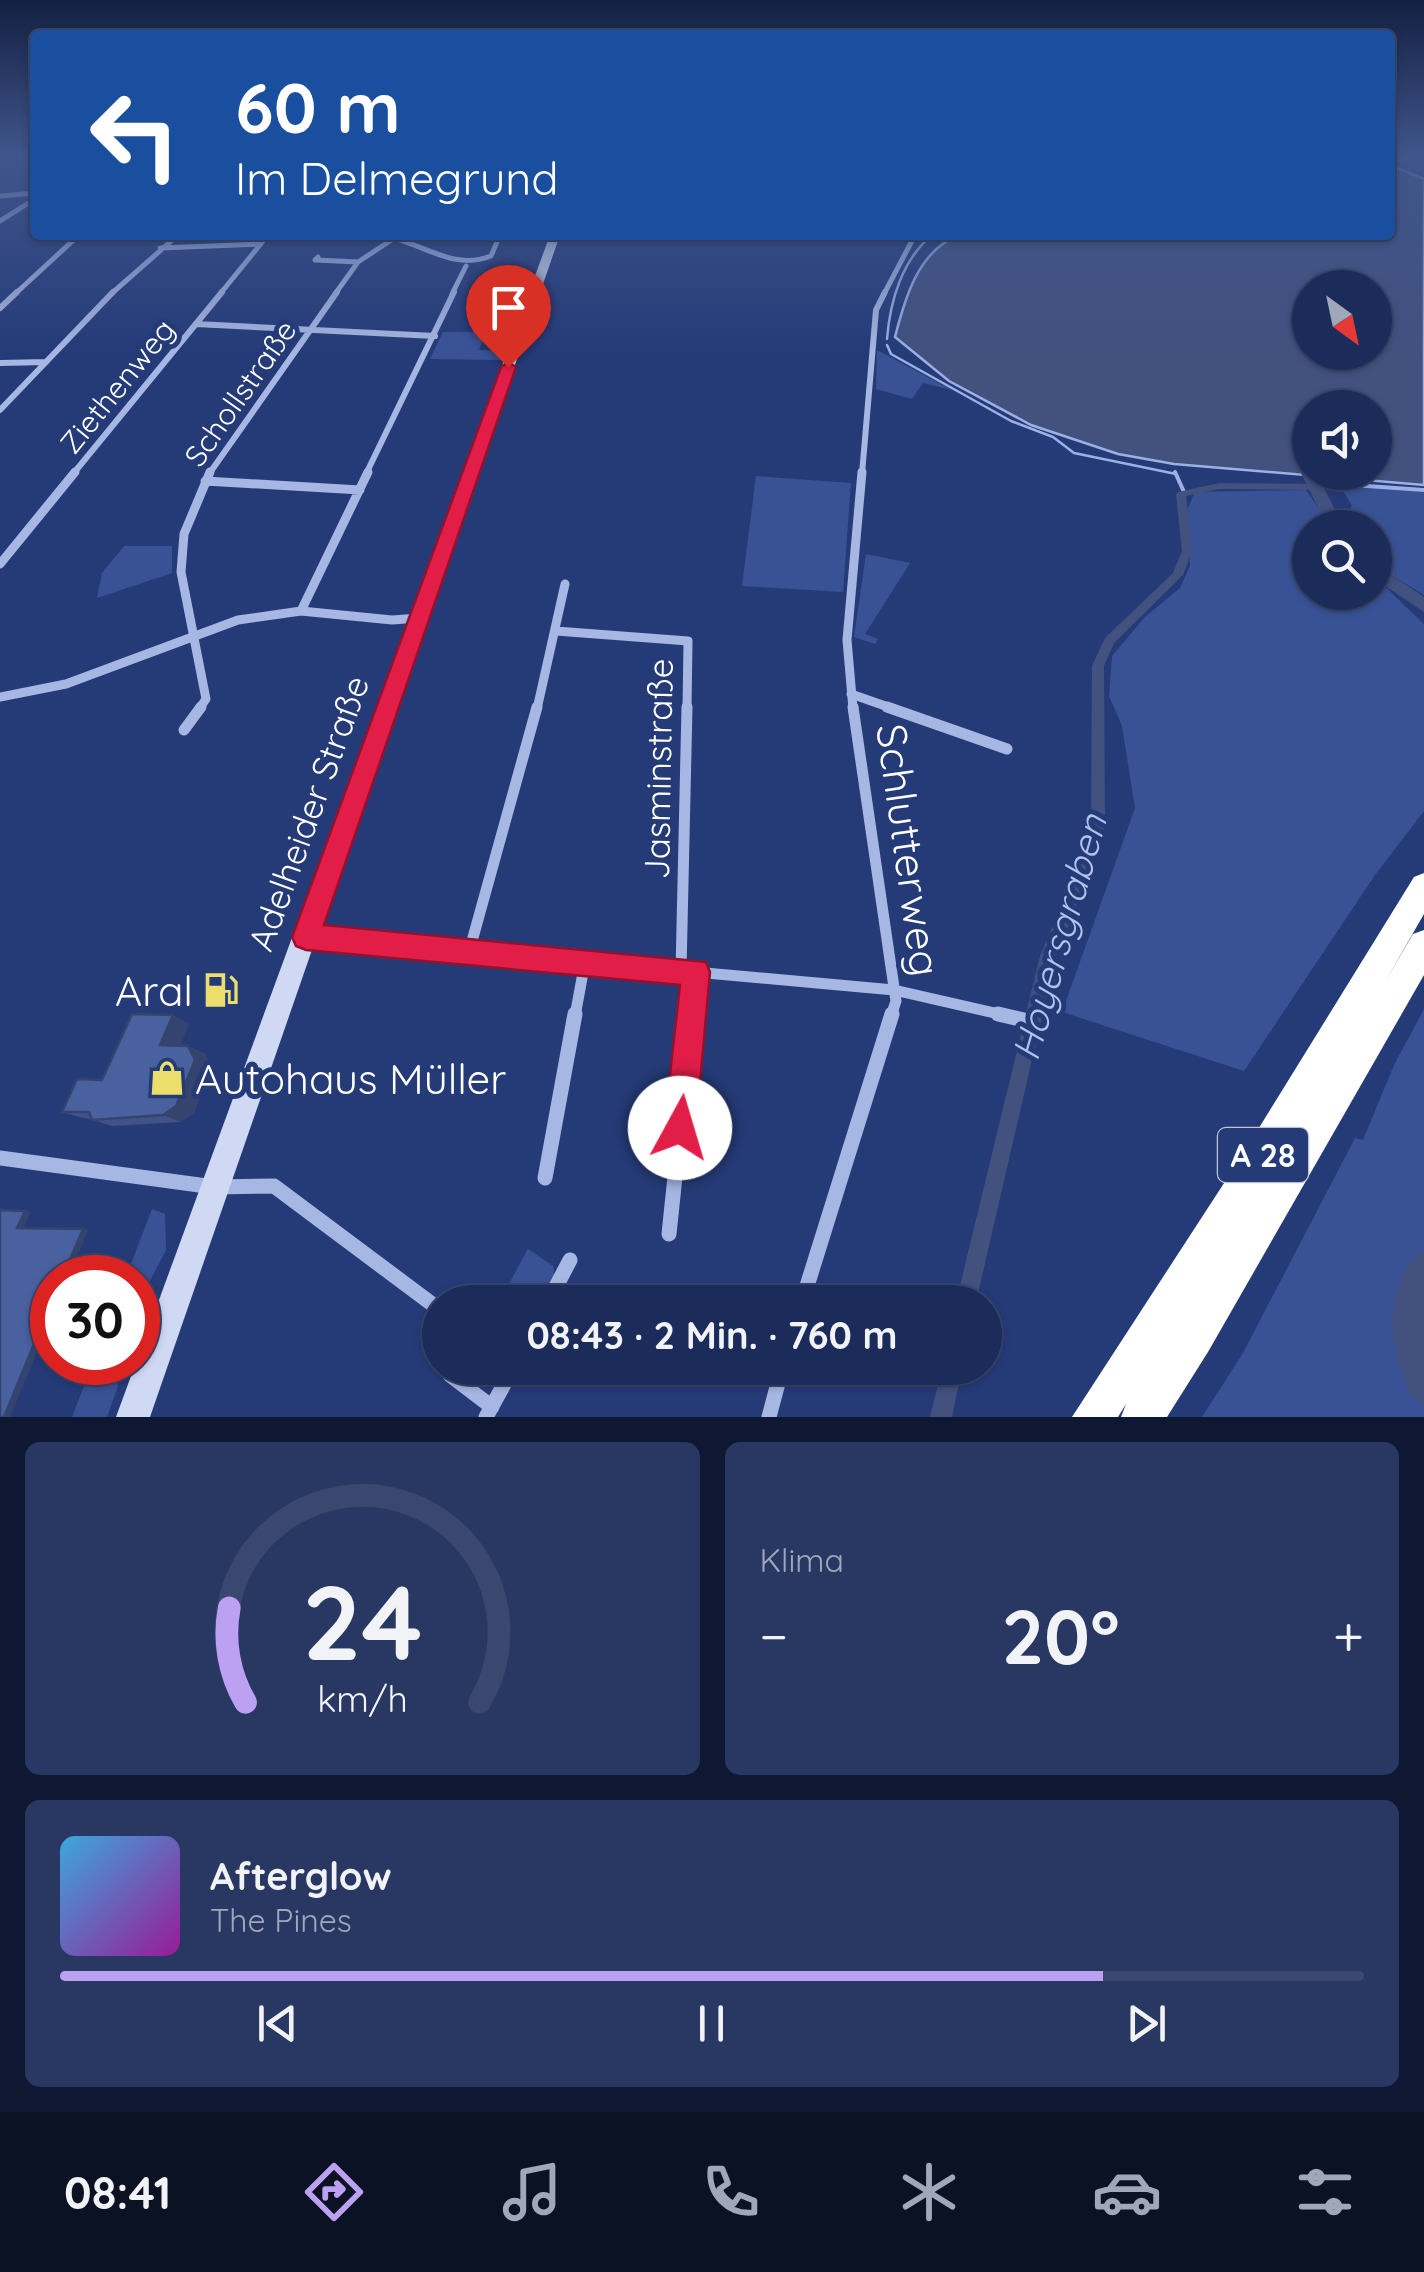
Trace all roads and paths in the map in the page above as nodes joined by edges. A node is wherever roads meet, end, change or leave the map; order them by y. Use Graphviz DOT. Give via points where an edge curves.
graph roads {
  1 [pos="74,240"];
  2 [pos="171,240"];
  3 [pos="264,240"];
  4 [pos="390,240"];
  5 [pos="413,240"];
  6 [pos="498,240"];
  7 [pos="553,240"];
  8 [pos="911,240"];
  9 [pos="261,244"];
  10 [pos="159,248"];
  11 [pos="315,260"];
  12 [pos="358,262"];
  13 [pos="466,266"];
  14 [pos="0,308"];
  15 [pos="196,324"];
  16 [pos="312,329"];
  17 [pos="435,336"];
  18 [pos="46,362"];
  19 [pos="0,363"];
  20 [pos="0,410"];
  21 [pos="204,481"];
  22 [pos="360,490"];
  23 [pos="0,564"];
  24 [pos="565,584"];
  25 [pos="301,611"];
  26 [pos="412,618"];
  27 [pos="556,632"];
  28 [pos="194,635"];
  29 [pos="851,694"];
  30 [pos="0,697"];
  31 [pos="184,730"];
  32 [pos="1007,749"];
  33 [pos="1424,887"];
  34 [pos="306,937"];
  35 [pos="1424,944"];
  36 [pos="469,952"];
  37 [pos="585,962"];
  38 [pos="688,972"];
  39 [pos="894,990"];
  40 [pos="1024,1020"];
  41 [pos="0,1158"];
  42 [pos="545,1178"];
  43 [pos="214,1187"];
  44 [pos="670,1234"];
  45 [pos="570,1260"];
  46 [pos="557,1285"];
  47 [pos="807,1285"];
  48 [pos="422,1297"];
  49 [pos="461,1385"];
  50 [pos="504,1385"];
  51 [pos="777,1385"];
  52 [pos="489,1412"];
  53 [pos="133,1417"];
  54 [pos="769,1417"];
  55 [pos="1093,1417"];
  56 [pos="1142,1417"];
  1 -- 14 [label="street"];
  2 -- 10 [label="street"];
  3 -- 9 [label="street, Ziethenweg"];
  4 -- 12 [label="street, Schollstraße"];
  5 -- 13 [label="street"];
  6 -- 13 [label="street" via="490,256"];
  7 -- 26 [label="main road, Adelheider Straße"];
  8 -- 29 [label="street, Schlutterweg" via="876,310 872,339 847,640"];
  9 -- 10 [label="street"];
  9 -- 15 [label="street, Ziethenweg"];
  10 -- 18 [label="street"];
  11 -- 12 [label="street"];
  12 -- 16 [label="street, Schollstraße"];
  13 -- 17 [label="street"];
  15 -- 16 [label="street"];
  15 -- 23 [label="street, Ziethenweg"];
  16 -- 17 [label="street"];
  16 -- 21 [label="street, Schollstraße"];
  17 -- 22 [label="street"];
  18 -- 19 [label="street"];
  18 -- 20 [label="street"];
  21 -- 22 [label="street"];
  21 -- 28 [label="street, Schollstraße" via="184,534 181,572"];
  22 -- 25 [label="street"];
  24 -- 27 [label="street"];
  25 -- 26 [label="street"];
  25 -- 28 [label="street" via="238,620"];
  26 -- 34 [label="main road, Adelheider Straße"];
  27 -- 36 [label="street"];
  27 -- 38 [label="street, Jasminstraße" via="688,642"];
  28 -- 30 [label="street" via="66,684"];
  28 -- 31 [label="street, Schollstraße" via="206,699"];
  29 -- 32 [label="street, Schlutterweg"];
  29 -- 39 [label="street, Schlutterweg"];
  33 -- 55 [label="highway, A 28" via="1244,1186"];
  34 -- 36 [label="street"];
  34 -- 43 [label="main road, Adelheider Straße"];
  35 -- 56 [label="highway, A 28"];
  36 -- 37 [label="street"];
  37 -- 38 [label="street"];
  37 -- 42 [label="street"];
  38 -- 39 [label="street"];
  38 -- 44 [label="street"];
  39 -- 40 [label="street"];
  39 -- 47 [label="street, Schlutterweg" via="896,1001"];
  41 -- 43 [label="street"];
  43 -- 48 [label="street" via="274,1186"];
  43 -- 53 [label="main road, Adelheider Straße"];
  45 -- 46 [label="street"];
  49 -- 52 [label="street"];
  50 -- 52 [label="street"];
  51 -- 54 [label="street"];
}
